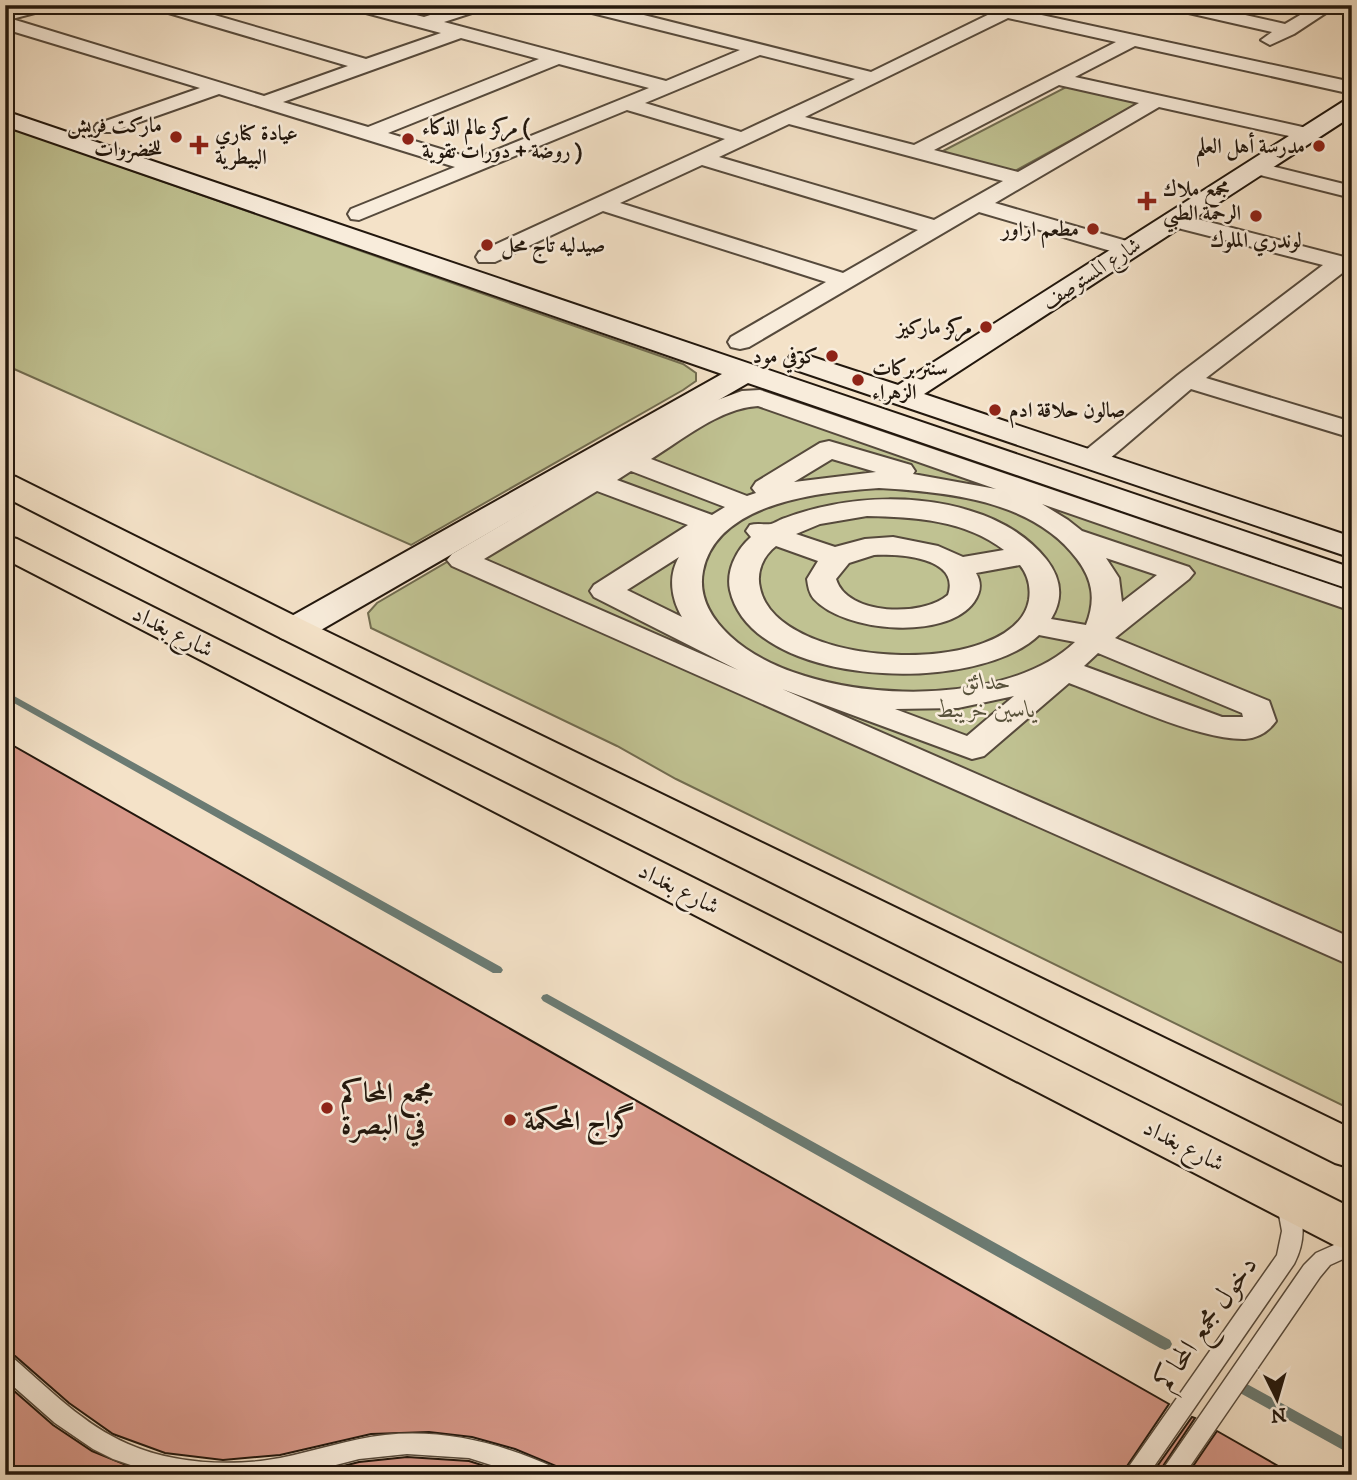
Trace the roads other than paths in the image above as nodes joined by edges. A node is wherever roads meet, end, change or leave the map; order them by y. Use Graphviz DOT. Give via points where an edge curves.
graph roads {
  1 [pos="44,5"];
  2 [pos="161,5"];
  3 [pos="357,5"];
  4 [pos="478,5"];
  5 [pos="582,5"];
  6 [pos="1177,5"];
  7 [pos="1330,5"];
  8 [pos="1014,9"];
  9 [pos="5,16"];
  10 [pos="5,23"];
  11 [pos="425,23"];
  12 [pos="1288,30"];
  13 [pos="460,32"];
  14 [pos="37,33"];
  15 [pos="5,41"];
  16 [pos="1131,41"];
  17 [pos="759,49"];
  18 [pos="557,58"];
  19 [pos="1232,63"];
  20 [pos="365,65"];
  21 [pos="873,78"];
  22 [pos="1057,79"];
  23 [pos="668,87"];
  24 [pos="219,88"];
  25 [pos="1352,88"];
  26 [pos="5,96"];
  27 [pos="1156,101"];
  28 [pos="264,102"];
  29 [pos="626,104"];
  30 [pos="1352,106"];
  31 [pos="5,118"];
  32 [pos="787,118"];
  33 [pos="104,128"];
  34 [pos="369,134"];
  35 [pos="1307,134"];
  36 [pos="742,138"];
  37 [pos="917,151"];
  38 [pos="701,158"];
  39 [pos="474,166"];
  40 [pos="1255,168"];
  41 [pos="1021,179"];
  42 [pos="1352,191"];
  43 [pos="601,204"];
  44 [pos="977,205"];
  45 [pos="359,214"];
  46 [pos="1174,220"];
  47 [pos="936,228"];
  48 [pos="1129,248"];
  49 [pos="487,257"];
  50 [pos="1346,265"];
  51 [pos="845,281"];
  52 [pos="572,285"];
  53 [pos="611,298"];
  54 [pos="540,300"];
  55 [pos="734,349"];
  56 [pos="1187,380"];
  57 [pos="901,396"];
  58 [pos="1352,430"];
  59 [pos="1091,460"];
  60 [pos="630,461"];
  61 [pos="595,481"];
  62 [pos="5,484"];
  63 [pos="1012,503"];
  64 [pos="1231,507"];
  65 [pos="728,516"];
  66 [pos="975,523"];
  67 [pos="1206,530"];
  68 [pos="772,535"];
  69 [pos="1074,538"];
  70 [pos="5,546"];
  71 [pos="1352,548"];
  72 [pos="1027,555"];
  73 [pos="838,558"];
  74 [pos="956,567"];
  75 [pos="1352,580"];
  76 [pos="1352,602"];
  77 [pos="912,620"];
  78 [pos="294,630"];
  79 [pos="1021,632"];
  80 [pos="1094,638"];
  81 [pos="814,649"];
  82 [pos="925,664"];
  83 [pos="1056,673"];
  84 [pos="771,674"];
  85 [pos="1352,953"];
  86 [pos="1352,1150"];
  87 [pos="1283,1196"];
  88 [pos="1352,1231"];
  89 [pos="1352,1245"];
  90 [pos="5,1365"];
  91 [pos="547,1475"];
  92 [pos="1135,1475"];
  93 [pos="1171,1475"];
  1 -- 9 [label="street"];
  2 -- 20 [label="street"];
  3 -- 11 [label="street"];
  4 -- 11 [label="street"];
  5 -- 17 [label="street"];
  6 -- 12 [label="street"];
  7 -- 12 [label="street"];
  8 -- 16 [label="street"];
  8 -- 21 [label="street"];
  10 -- 14 [label="street"];
  11 -- 13 [label="street"];
  12 -- 19 [label="street"];
  13 -- 18 [label="street"];
  13 -- 20 [label="street"];
  14 -- 15 [label="street"];
  14 -- 24 [label="street"];
  16 -- 19 [label="street"];
  16 -- 22 [label="street"];
  17 -- 21 [label="street"];
  17 -- 23 [label="street"];
  18 -- 23 [label="street"];
  18 -- 34 [label="street"];
  19 -- 25 [label="street"];
  20 -- 28 [label="street"];
  21 -- 32 [label="street"];
  22 -- 27 [label="street"];
  22 -- 37 [label="street"];
  23 -- 29 [label="street"];
  24 -- 28 [label="street"];
  24 -- 33 [label="street"];
  26 -- 33 [label="street"];
  27 -- 35 [label="street"];
  27 -- 41 [label="street"];
  28 -- 34 [label="street"];
  29 -- 36 [label="street"];
  29 -- 39 [label="street"];
  30 -- 35 [label="street, شارع المستوصف"];
  31 -- 54 [label="street"];
  32 -- 36 [label="street"];
  32 -- 37 [label="street"];
  33 -- 45 [label="street"];
  34 -- 39 [label="street"];
  35 -- 40 [label="street, شارع المستوصف"];
  36 -- 38 [label="street"];
  37 -- 41 [label="street"];
  38 -- 43 [label="street"];
  38 -- 47 [label="street"];
  39 -- 45 [label="street"];
  40 -- 42 [label="street"];
  40 -- 46 [label="street, شارع المستوصف"];
  41 -- 44 [label="street"];
  43 -- 49 [label="street"];
  43 -- 51 [label="street"];
  44 -- 47 [label="street"];
  44 -- 48 [label="street"];
  45 -- 49 [label="street"];
  46 -- 48 [label="street, شارع المستوصف"];
  46 -- 50 [label="street"];
  47 -- 51 [label="street"];
  48 -- 57 [label="street, شارع المستوصف"];
  49 -- 52 [label="street"];
  50 -- 56 [label="street"];
  51 -- 55 [label="street"];
  52 -- 53 [label="street"];
  52 -- 54 [label="street"];
  54 -- 55 [label="street"];
  55 -- 57 [label="street"];
  55 -- 67 [label="street"];
  55 -- 78 [label="street"];
  56 -- 58 [label="street"];
  56 -- 59 [label="street"];
  57 -- 59 [label="street"];
  59 -- 64 [label="street"];
  60 -- 61 [label="street"];
  60 -- 65 [label="street"];
  60 -- 76 [label="street" via="719,408 760,398"];
  61 -- 65 [label="street"];
  61 -- 85 [label="street" via="462,560"];
  62 -- 78 [label="highway"];
  63 -- 65 [label="street" via="950,486 844,481 779,494"];
  63 -- 66 [label="street"];
  63 -- 69 [label="street"];
  64 -- 67 [label="street"];
  64 -- 71 [label="street"];
  65 -- 68 [label="street"];
  65 -- 84 [label="street" via="694,551 687,572 687,594 713,637"];
  65 -- 84 [label="street" via="605,591"];
  66 -- 68 [label="street" via="923,510 867,508 816,516"];
  66 -- 72 [label="street"];
  67 -- 75 [label="street"];
  68 -- 73 [label="street"];
  68 -- 81 [label="street" via="749,560 745,590 764,620"];
  69 -- 80 [label="street" via="1104,577 1105,620"];
  69 -- 80 [label="street" via="1179,573"];
  70 -- 87 [label="highway, شارع بغداد"];
  72 -- 74 [label="street"];
  72 -- 79 [label="street" via="1041,573 1044,604"];
  73 -- 74 [label="street" via="869,547 902,547 933,554"];
  73 -- 77 [label="street" via="822,578 829,596 839,605 868,617"];
  74 -- 77 [label="street" via="965,584 959,602 936,615"];
  77 -- 82 [label="street"];
  78 -- 86 [label="highway"];
  79 -- 80 [label="street"];
  79 -- 82 [label="street" via="982,654"];
  79 -- 83 [label="street"];
  80 -- 83 [label="street"];
  80 -- 83 [label="street" via="1256,708 1260,721 1247,729 1217,727 1065,670"];
  81 -- 82 [label="street" via="862,662"];
  81 -- 84 [label="street"];
  83 -- 84 [label="street" via="976,696 934,701 849,696"];
  83 -- 84 [label="street" via="972,749"];
  87 -- 88 [label="highway, شارع بغداد"];
  87 -- 92 [label="lane, دخول مجمع المحاكم" via="1294,1228 1287,1258"];
  89 -- 93 [label="lane" via="1323,1259 1312,1271"];
  90 -- 91 [label="lane" via="102,1443 164,1466 200,1471 275,1469 349,1451 426,1444 499,1455"];
}
